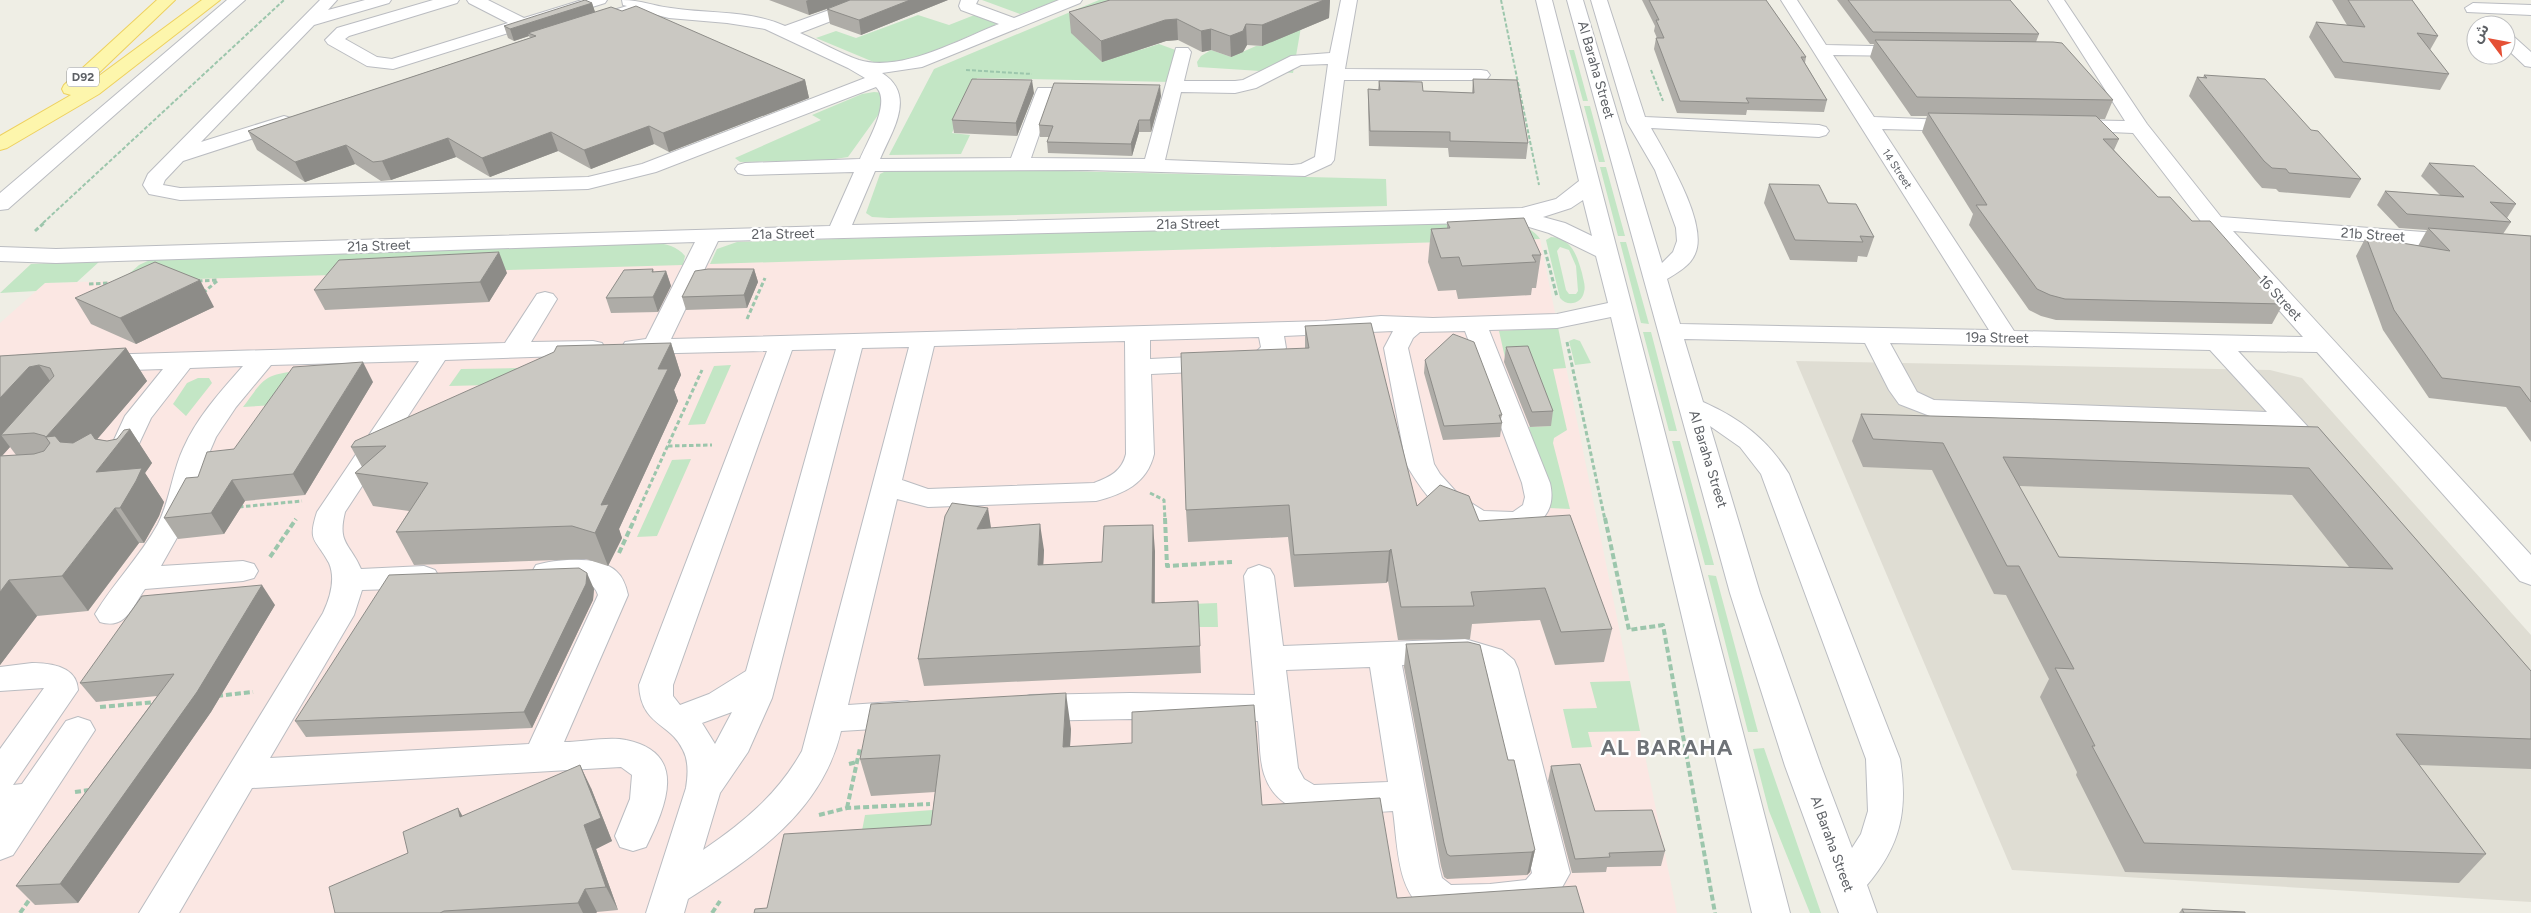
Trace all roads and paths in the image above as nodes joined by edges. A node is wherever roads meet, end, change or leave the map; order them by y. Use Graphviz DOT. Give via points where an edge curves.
graph roads {
  1 [pos="167,0"];
  2 [pos="212,0"];
  3 [pos="237,0"];
  4 [pos="284,0"];
  5 [pos="329,0"];
  6 [pos="383,0"];
  7 [pos="451,0"];
  8 [pos="475,0"];
  9 [pos="599,0"];
  10 [pos="620,0"];
  11 [pos="872,0"];
  12 [pos="970,0"];
  13 [pos="1074,0"];
  14 [pos="1349,0"];
  15 [pos="1501,0"];
  16 [pos="1544,0"];
  17 [pos="1575,0"];
  18 [pos="1599,0"];
  19 [pos="1789,0"];
  20 [pos="2056,0"];
  21 [pos="642,3"];
  22 [pos="742,3"];
  23 [pos="2468,4"];
  24 [pos="2531,10"];
  25 [pos="2480,15"];
  26 [pos="702,16"];
  27 [pos="308,21"];
  28 [pos="590,23"];
  29 [pos="523,24"];
  30 [pos="1016,24"];
  31 [pos="785,32"];
  32 [pos="2516,48"];
  33 [pos="1821,50"];
  34 [pos="1927,51"];
  35 [pos="1182,52"];
  36 [pos="925,61"];
  37 [pos="2531,62"];
  38 [pos="854,64"];
  39 [pos="1337,66"];
  40 [pos="1035,74"];
  41 [pos="1481,76"];
  42 [pos="879,79"];
  43 [pos="1174,86"];
  44 [pos="1045,92"];
  45 [pos="301,117"];
  46 [pos="887,120"];
  47 [pos="1637,122"];
  48 [pos="1868,123"];
  49 [pos="33,125"];
  50 [pos="1984,125"];
  51 [pos="2052,126"];
  52 [pos="2139,127"];
  53 [pos="1819,131"];
  54 [pos="0,144"];
  55 [pos="0,155"];
  56 [pos="176,157"];
  57 [pos="1019,162"];
  58 [pos="868,164"];
  59 [pos="1154,165"];
  60 [pos="745,168"];
  61 [pos="1588,183"];
  62 [pos="0,204"];
  63 [pos="1542,217"];
  64 [pos="2214,223"];
  65 [pos="838,232"];
  66 [pos="710,235"];
  67 [pos="2531,247"];
  68 [pos="1606,252"];
  69 [pos="11,255"];
  70 [pos="56,256"];
  71 [pos="0,263"];
  72 [pos="1656,276"];
  73 [pos="765,278"];
  74 [pos="198,281"];
  75 [pos="119,283"];
  76 [pos="89,284"];
  77 [pos="200,294"];
  78 [pos="545,299"];
  79 [pos="1620,308"];
  80 [pos="1343,319"];
  81 [pos="1562,320"];
  82 [pos="1414,324"];
  83 [pos="1474,324"];
  84 [pos="1148,325"];
  85 [pos="1270,329"];
  86 [pos="1671,330"];
  87 [pos="1873,335"];
  88 [pos="2006,338"];
  89 [pos="923,339"];
  90 [pos="851,341"];
  91 [pos="2216,342"];
  92 [pos="782,343"];
  93 [pos="725,345"];
  94 [pos="2324,345"];
  95 [pos="654,347"];
  96 [pos="1396,348"];
  97 [pos="513,351"];
  98 [pos="437,353"];
  99 [pos="264,358"];
  100 [pos="183,360"];
  101 [pos="77,364"];
  102 [pos="1138,368"];
  103 [pos="1692,407"];
  104 [pos="2289,421"];
  105 [pos="2309,442"];
  106 [pos="745,444"];
  107 [pos="668,446"];
  108 [pos="121,453"];
  109 [pos="1126,480"];
  110 [pos="887,484"];
  111 [pos="339,498"];
  112 [pos="238,507"];
  113 [pos="243,571"];
  114 [pos="523,573"];
  115 [pos="2531,574"];
  116 [pos="455,576"];
  117 [pos="1258,576"];
  118 [pos="136,579"];
  119 [pos="607,579"];
  120 [pos="347,580"];
  121 [pos="111,614"];
  122 [pos="1384,654"];
  123 [pos="1268,659"];
  124 [pos="761,678"];
  125 [pos="0,679"];
  126 [pos="294,689"];
  127 [pos="215,696"];
  128 [pos="166,701"];
  129 [pos="1274,708"];
  130 [pos="1002,709"];
  131 [pos="46,712"];
  132 [pos="939,712"];
  133 [pos="868,716"];
  134 [pos="828,719"];
  135 [pos="675,720"];
  136 [pos="78,730"];
  137 [pos="542,756"];
  138 [pos="242,774"];
  139 [pos="0,776"];
  140 [pos="704,788"];
  141 [pos="1408,796"];
  142 [pos="16,799"];
  143 [pos="930,804"];
  144 [pos="847,808"];
  145 [pos="812,818"];
  146 [pos="633,836"];
  147 [pos="0,844"];
  148 [pos="1846,881"];
  149 [pos="38,890"];
  150 [pos="725,893"];
  151 [pos="669,901"];
  152 [pos="20,913"];
  153 [pos="158,913"];
  154 [pos="712,913"];
  155 [pos="1714,913"];
  156 [pos="1771,913"];
  157 [pos="1858,913"];
  1 -- 49 [label="main road, D92"];
  2 -- 49 [label="main road" via="116,73"];
  3 -- 62 [label="street"];
  4 -- 69 [label="path" via="26,239 41,238"];
  5 -- 27 [label="street"];
  6 -- 27 [label="street"];
  7 -- 29 [label="street" via="343,32 334,40 373,62 385,64 402,62"];
  8 -- 29 [label="street"];
  9 -- 29 [label="street"];
  10 -- 21 [label="street"];
  11 -- 31 [label="street"];
  12 -- 30 [label="street" via="968,6"];
  13 -- 30 [label="street"];
  14 -- 39 [label="street"];
  15 -- 63 [label="path"];
  16 -- 61 [label="street"];
  17 -- 72 [label="street, Al Baraha Street"];
  18 -- 47 [label="street"];
  19 -- 33 [label="street, 14 Street"];
  20 -- 52 [label="street, 16 Street" via="2082,53"];
  21 -- 26 [label="street" via="669,13"];
  21 -- 28 [label="street"];
  22 -- 26 [label="street"];
  23 -- 24 [label="street"];
  23 -- 25 [label="street"];
  26 -- 31 [label="street" via="749,21"];
  27 -- 56 [label="street"];
  30 -- 36 [label="street"];
  31 -- 38 [label="street"];
  32 -- 37 [label="street"];
  33 -- 34 [label="street"];
  33 -- 48 [label="street, 14 Street"];
  35 -- 43 [label="street"];
  36 -- 38 [label="street" via="884,68"];
  36 -- 40 [label="path" via="933,68"];
  36 -- 46 [label="street" via="909,78 902,102"];
  38 -- 42 [label="street"];
  39 -- 41 [label="street"];
  39 -- 43 [label="street" via="1297,60 1249,84 1235,87"];
  39 -- 59 [label="street" via="1326,154 1316,166 1292,171"];
  42 -- 46 [label="street" via="889,89 892,99"];
  42 -- 56 [label="street" via="648,168 588,183 180,194 156,190 153,185 155,178"];
  43 -- 59 [label="street"];
  44 -- 57 [label="street"];
  45 -- 56 [label="street"];
  46 -- 58 [label="street"];
  47 -- 53 [label="street"];
  47 -- 72 [label="street" via="1665,170 1687,228 1684,254 1673,266"];
  48 -- 50 [label="street"];
  48 -- 88 [label="street, 14 Street"];
  49 -- 54 [label="main road"];
  49 -- 55 [label="main road, D92"];
  51 -- 52 [label="street"];
  52 -- 64 [label="street, 16 Street"];
  57 -- 58 [label="street"];
  57 -- 59 [label="street"];
  58 -- 60 [label="street"];
  58 -- 65 [label="street"];
  61 -- 63 [label="street" via="1568,202"];
  61 -- 68 [label="street"];
  63 -- 65 [label="street, 21a Street"];
  63 -- 68 [label="street, 21a Street"];
  63 -- 81 [label="path"];
  64 -- 67 [label="street, 21b Street"];
  64 -- 94 [label="street, 16 Street"];
  65 -- 66 [label="street, 21a Street"];
  66 -- 70 [label="street, 21a Street"];
  66 -- 95 [label="street"];
  68 -- 79 [label="street"];
  69 -- 70 [label="street, 21a Street"];
  70 -- 71 [label="street, 21a Street"];
  72 -- 86 [label="street, Al Baraha Street"];
  73 -- 93 [label="path"];
  74 -- 77 [label="path" via="218,280"];
  75 -- 76 [label="path"];
  78 -- 97 [label="street"];
  79 -- 81 [label="street"];
  79 -- 156 [label="street"];
  80 -- 82 [label="street"];
  80 -- 85 [label="street"];
  80 -- 96 [label="street" via="1381,335"];
  81 -- 83 [label="street"];
  81 -- 155 [label="path" via="1629,630 1663,625"];
  82 -- 83 [label="street"];
  82 -- 96 [label="street" via="1402,335"];
  83 -- 96 [label="street" via="1536,483 1539,500 1536,508 1517,521 1504,523 1475,518 1451,503 1432,484 1420,464"];
  84 -- 85 [label="street"];
  84 -- 89 [label="street"];
  84 -- 102 [label="street"];
  85 -- 102 [label="street" via="1274,348 1267,358 1259,361"];
  86 -- 87 [label="street, 19a Street"];
  86 -- 103 [label="street, Al Baraha Street"];
  87 -- 88 [label="street, 19a Street"];
  87 -- 104 [label="street" via="1908,398 1930,408"];
  88 -- 91 [label="street, 19a Street"];
  89 -- 90 [label="street"];
  89 -- 110 [label="street"];
  90 -- 92 [label="street"];
  90 -- 124 [label="street"];
  91 -- 94 [label="street, 19a Street"];
  91 -- 104 [label="street"];
  92 -- 93 [label="street"];
  92 -- 106 [label="street"];
  93 -- 95 [label="street"];
  93 -- 107 [label="path"];
  94 -- 115 [label="street, 16 Street"];
  95 -- 97 [label="street"];
  97 -- 98 [label="street"];
  98 -- 99 [label="street"];
  98 -- 111 [label="street"];
  99 -- 100 [label="street"];
  99 -- 118 [label="street" via="204,434 178,512"];
  100 -- 101 [label="street"];
  100 -- 108 [label="street" via="138,416"];
  102 -- 109 [label="street" via="1140,454 1139,463"];
  103 -- 148 [label="street, Al Baraha Street" via="1771,674"];
  103 -- 148 [label="street" via="1720,419 1744,435 1763,454 1775,474 1883,759 1888,785 1879,837 1866,860"];
  104 -- 105 [label="street"];
  106 -- 107 [label="path"];
  106 -- 135 [label="street" via="656,685 655,696 659,706"];
  107 -- 119 [label="path"];
  109 -- 110 [label="street" via="1096,492 946,498 913,495"];
  109 -- 117 [label="path" via="1164,500 1167,566 1257,561"];
  110 -- 134 [label="street"];
  111 -- 112 [label="path"];
  111 -- 120 [label="street" via="327,525 327,537 346,568"];
  113 -- 118 [label="street"];
  114 -- 119 [label="street" via="586,571"];
  116 -- 120 [label="street"];
  117 -- 123 [label="street"];
  118 -- 121 [label="street"];
  119 -- 137 [label="street" via="612,586 610,605"];
  120 -- 126 [label="street" via="338,615"];
  122 -- 123 [label="street"];
  122 -- 141 [label="street"];
  122 -- 141 [label="street" via="1476,652 1487,656 1502,669 1551,873 1546,885 1537,894 1523,898 1458,902 1434,895 1422,877"];
  123 -- 129 [label="street"];
  124 -- 135 [label="street" via="721,703"];
  124 -- 140 [label="street" via="740,735"];
  125 -- 131 [label="street" via="56,677 61,682 61,690"];
  126 -- 127 [label="path"];
  126 -- 138 [label="street"];
  128 -- 131 [label="path"];
  129 -- 130 [label="street" via="1130,706"];
  129 -- 141 [label="street" via="1282,777 1294,793 1314,800"];
  131 -- 139 [label="street"];
  132 -- 133 [label="street"];
  133 -- 134 [label="street"];
  133 -- 144 [label="path"];
  134 -- 151 [label="street" via="810,770 784,807 746,842"];
  135 -- 140 [label="street" via="697,742 706,771"];
  136 -- 142 [label="street"];
  137 -- 138 [label="street"];
  137 -- 146 [label="street" via="611,752 635,756 642,761 649,768 651,787"];
  138 -- 153 [label="street"];
  140 -- 151 [label="street"];
  142 -- 147 [label="street"];
  143 -- 144 [label="path"];
  144 -- 145 [label="path"];
  148 -- 157 [label="street, Al Baraha Street"];
  149 -- 152 [label="path"];
  150 -- 154 [label="path"];
}
